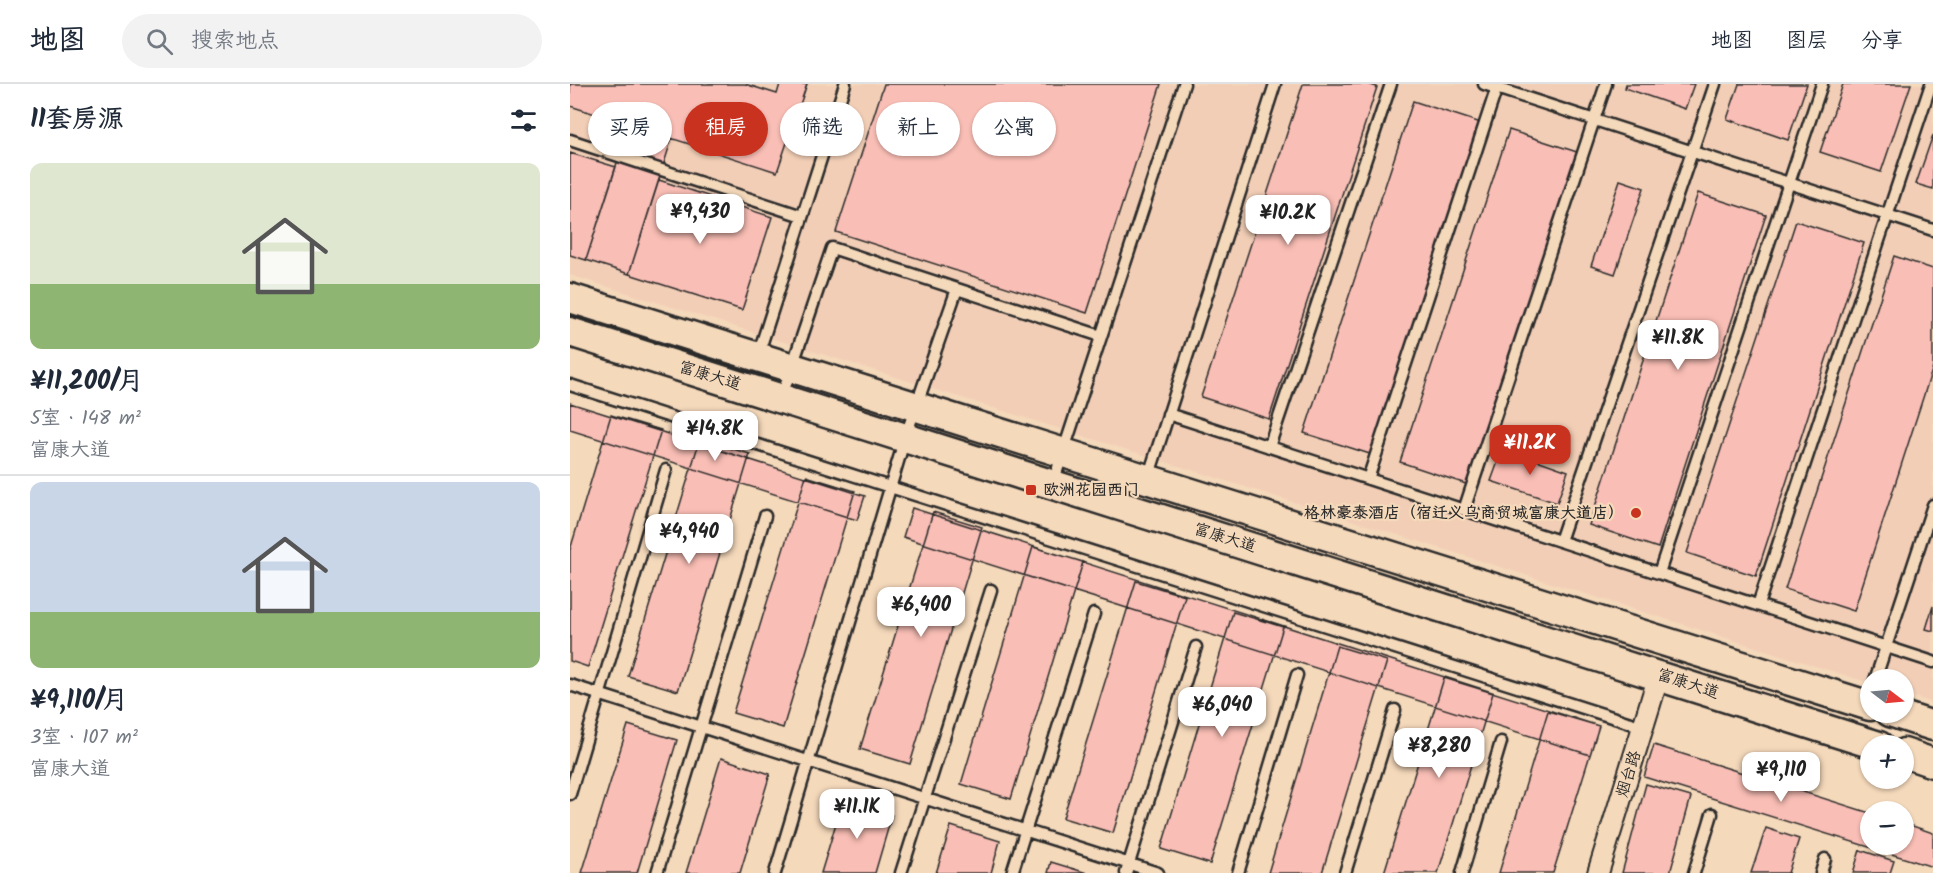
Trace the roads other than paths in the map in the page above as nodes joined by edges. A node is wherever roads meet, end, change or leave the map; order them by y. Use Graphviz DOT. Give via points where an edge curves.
graph roads {
  1 [pos="845,84"];
  2 [pos="1184,84"];
  3 [pos="1275,84"];
  4 [pos="1391,84"];
  5 [pos="1484,84"];
  6 [pos="1606,84"];
  7 [pos="1715,84"];
  8 [pos="1822,84"];
  9 [pos="1931,84"];
  10 [pos="1498,86"];
  11 [pos="1594,120"];
  12 [pos="570,140"];
  13 [pos="1693,152"];
  14 [pos="1789,183"];
  15 [pos="1887,215"];
  16 [pos="802,216"];
  17 [pos="1933,230"];
  18 [pos="957,288"];
  19 [pos="570,298"];
  20 [pos="570,332"];
  21 [pos="1101,336"];
  22 [pos="758,356"];
  23 [pos="792,367"];
  24 [pos="570,385"];
  25 [pos="781,398"];
  26 [pos="916,406"];
  27 [pos="1168,414"];
  28 [pos="905,438"];
  29 [pos="1269,447"];
  30 [pos="1063,452"];
  31 [pos="666,470"];
  32 [pos="1148,479"];
  33 [pos="1368,479"];
  34 [pos="1053,484"];
  35 [pos="890,487"];
  36 [pos="1933,505"];
  37 [pos="1464,510"];
  38 [pos="765,516"];
  39 [pos="1560,541"];
  40 [pos="1659,573"];
  41 [pos="991,590"];
  42 [pos="1758,605"];
  43 [pos="1094,614"];
  44 [pos="1196,647"];
  45 [pos="1886,647"];
  46 [pos="1933,662"];
  47 [pos="1881,669"];
  48 [pos="1297,675"];
  49 [pos="1659,675"];
  50 [pos="570,685"];
  51 [pos="600,694"];
  52 [pos="1395,710"];
  53 [pos="1860,711"];
  54 [pos="1860,712"];
  55 [pos="1914,722"];
  56 [pos="1933,726"];
  57 [pos="702,727"];
  58 [pos="1643,727"];
  59 [pos="1501,742"];
  60 [pos="1914,756"];
  61 [pos="810,762"];
  62 [pos="1933,763"];
  63 [pos="570,794"];
  64 [pos="925,798"];
  65 [pos="1712,814"];
  66 [pos="1025,830"];
  67 [pos="1825,859"];
  68 [pos="1128,868"];
  69 [pos="657,873"];
  70 [pos="775,873"];
  71 [pos="901,873"];
  72 [pos="1012,873"];
  73 [pos="1158,873"];
  74 [pos="1238,873"];
  75 [pos="1345,873"];
  76 [pos="1462,873"];
  77 [pos="1598,873"];
  78 [pos="1694,873"];
  79 [pos="1821,873"];
  1 -- 16 [label="lane"];
  2 -- 21 [label="lane"];
  3 -- 27 [label="lane"];
  4 -- 29 [label="lane"];
  5 -- 10 [label="lane"];
  6 -- 11 [label="lane"];
  7 -- 13 [label="lane"];
  8 -- 14 [label="lane"];
  9 -- 15 [label="lane"];
  10 -- 11 [label="lane"];
  10 -- 33 [label="lane"];
  11 -- 13 [label="lane"];
  11 -- 37 [label="lane"];
  12 -- 16 [label="lane"];
  13 -- 14 [label="lane"];
  13 -- 39 [label="lane"];
  14 -- 15 [label="lane"];
  14 -- 40 [label="lane"];
  15 -- 17 [label="lane"];
  15 -- 42 [label="lane"];
  16 -- 22 [label="lane"];
  18 -- 21 [label="lane"];
  18 -- 23 [label="lane" via="832,248"];
  18 -- 26 [label="lane"];
  19 -- 22 [label="street, 富康大道"];
  20 -- 25 [label="street, 富康大道"];
  21 -- 30 [label="lane"];
  22 -- 23 [label="street, 富康大道"];
  23 -- 25 [label="lane"];
  23 -- 26 [label="street, 富康大道"];
  24 -- 35 [label="lane"];
  25 -- 28 [label="street, 富康大道"];
  26 -- 28 [label="lane"];
  26 -- 30 [label="street, 富康大道"];
  27 -- 29 [label="lane"];
  27 -- 32 [label="lane"];
  28 -- 34 [label="street, 富康大道"];
  28 -- 35 [label="lane"];
  29 -- 33 [label="lane"];
  30 -- 32 [label="street, 富康大道"];
  30 -- 34 [label="lane"];
  31 -- 51 [label="lane"];
  32 -- 53 [label="street, 富康大道"];
  33 -- 37 [label="lane"];
  34 -- 49 [label="street, 富康大道"];
  35 -- 58 [label="lane"];
  35 -- 61 [label="lane"];
  36 -- 45 [label="lane"];
  37 -- 39 [label="lane"];
  38 -- 57 [label="lane"];
  39 -- 40 [label="lane"];
  40 -- 42 [label="lane"];
  41 -- 64 [label="lane"];
  42 -- 45 [label="lane"];
  43 -- 66 [label="lane"];
  44 -- 68 [label="lane"];
  45 -- 46 [label="lane"];
  45 -- 47 [label="lane"];
  48 -- 74 [label="lane"];
  49 -- 54 [label="street, 富康大道"];
  49 -- 58 [label="street, 烟台路"];
  50 -- 51 [label="lane"];
  51 -- 57 [label="lane"];
  51 -- 63 [label="lane"];
  52 -- 75 [label="lane"];
  55 -- 56 [label="street, 富康大道"];
  57 -- 61 [label="lane"];
  57 -- 69 [label="lane"];
  58 -- 77 [label="street, 烟台路"];
  59 -- 76 [label="lane"];
  60 -- 62 [label="street"];
  61 -- 64 [label="lane"];
  61 -- 70 [label="lane"];
  64 -- 66 [label="lane"];
  64 -- 71 [label="lane"];
  65 -- 78 [label="lane"];
  66 -- 68 [label="lane"];
  66 -- 72 [label="lane"];
  67 -- 79 [label="lane"];
  68 -- 73 [label="lane"];
}
